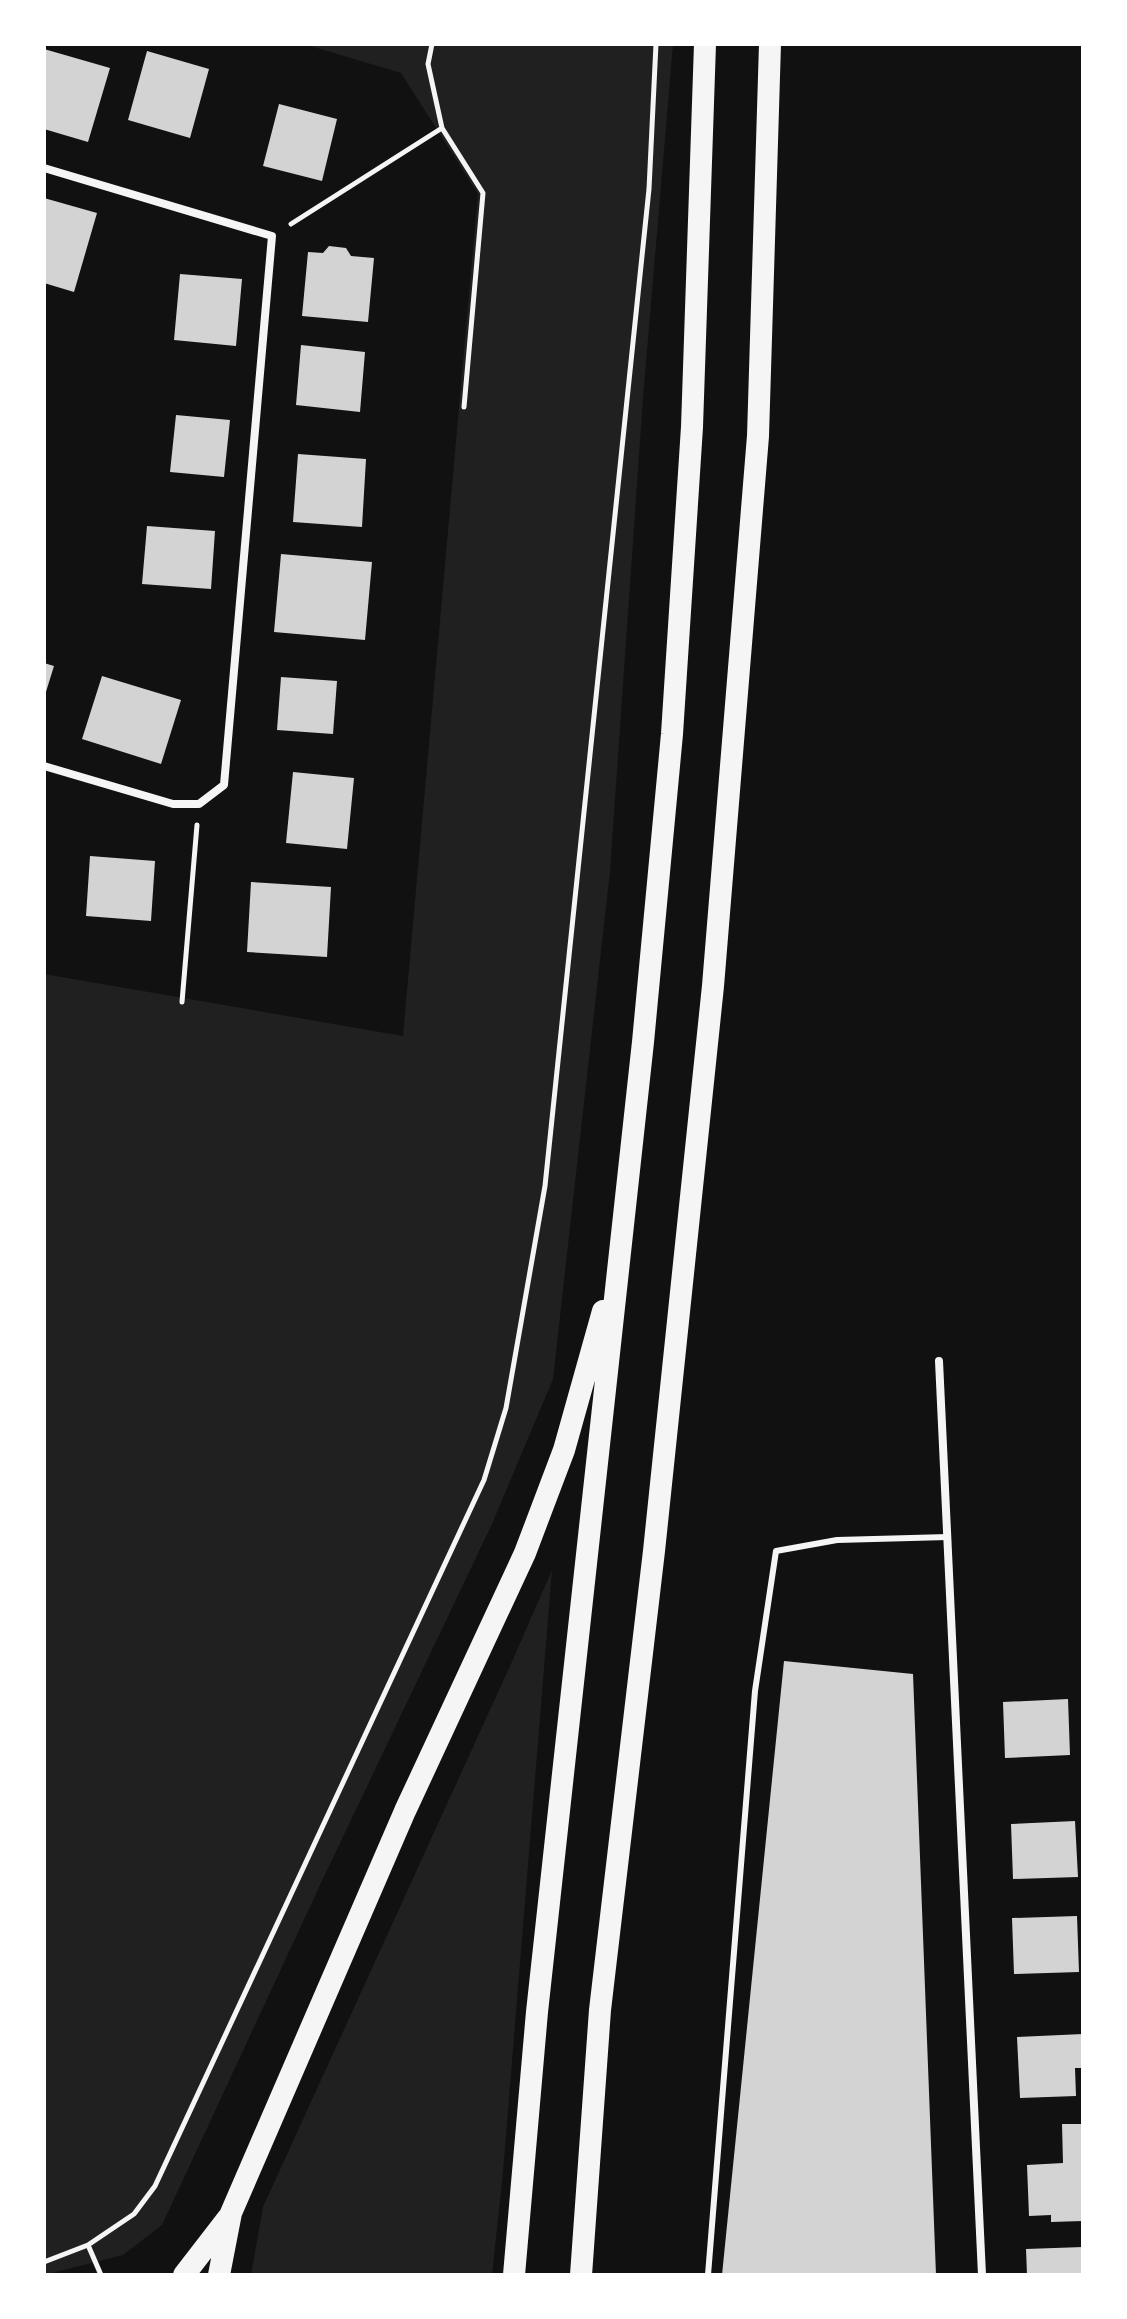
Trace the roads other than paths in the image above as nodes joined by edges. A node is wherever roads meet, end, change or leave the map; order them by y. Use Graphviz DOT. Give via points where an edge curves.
graph roads {
  1 [pos="705,44"];
  2 [pos="770,44"];
  3 [pos="44,168"];
  4 [pos="44,766"];
  5 [pos="621,1248"];
  6 [pos="939,1361"];
  7 [pos="948,1537"];
  8 [pos="231,2213"];
  9 [pos="184,2275"];
  10 [pos="219,2275"];
  11 [pos="514,2275"];
  12 [pos="581,2275"];
  13 [pos="708,2275"];
  14 [pos="982,2275"];
  1 -- 5 [label="highway" via="692,427 672,734"];
  2 -- 12 [label="highway" via="758,436 715,971 600,2010"];
  3 -- 4 [label="street" via="272,236 224,785 199,804 173,804"];
  5 -- 8 [label="highway" via="564,1450 525,1553 405,1811"];
  5 -- 11 [label="highway" via="538,1997"];
  6 -- 7 [label="street"];
  7 -- 13 [label="lane" via="837,1540 776,1551 755,1691"];
  7 -- 14 [label="street"];
  8 -- 9 [label="highway"];
  8 -- 10 [label="highway"];
}
